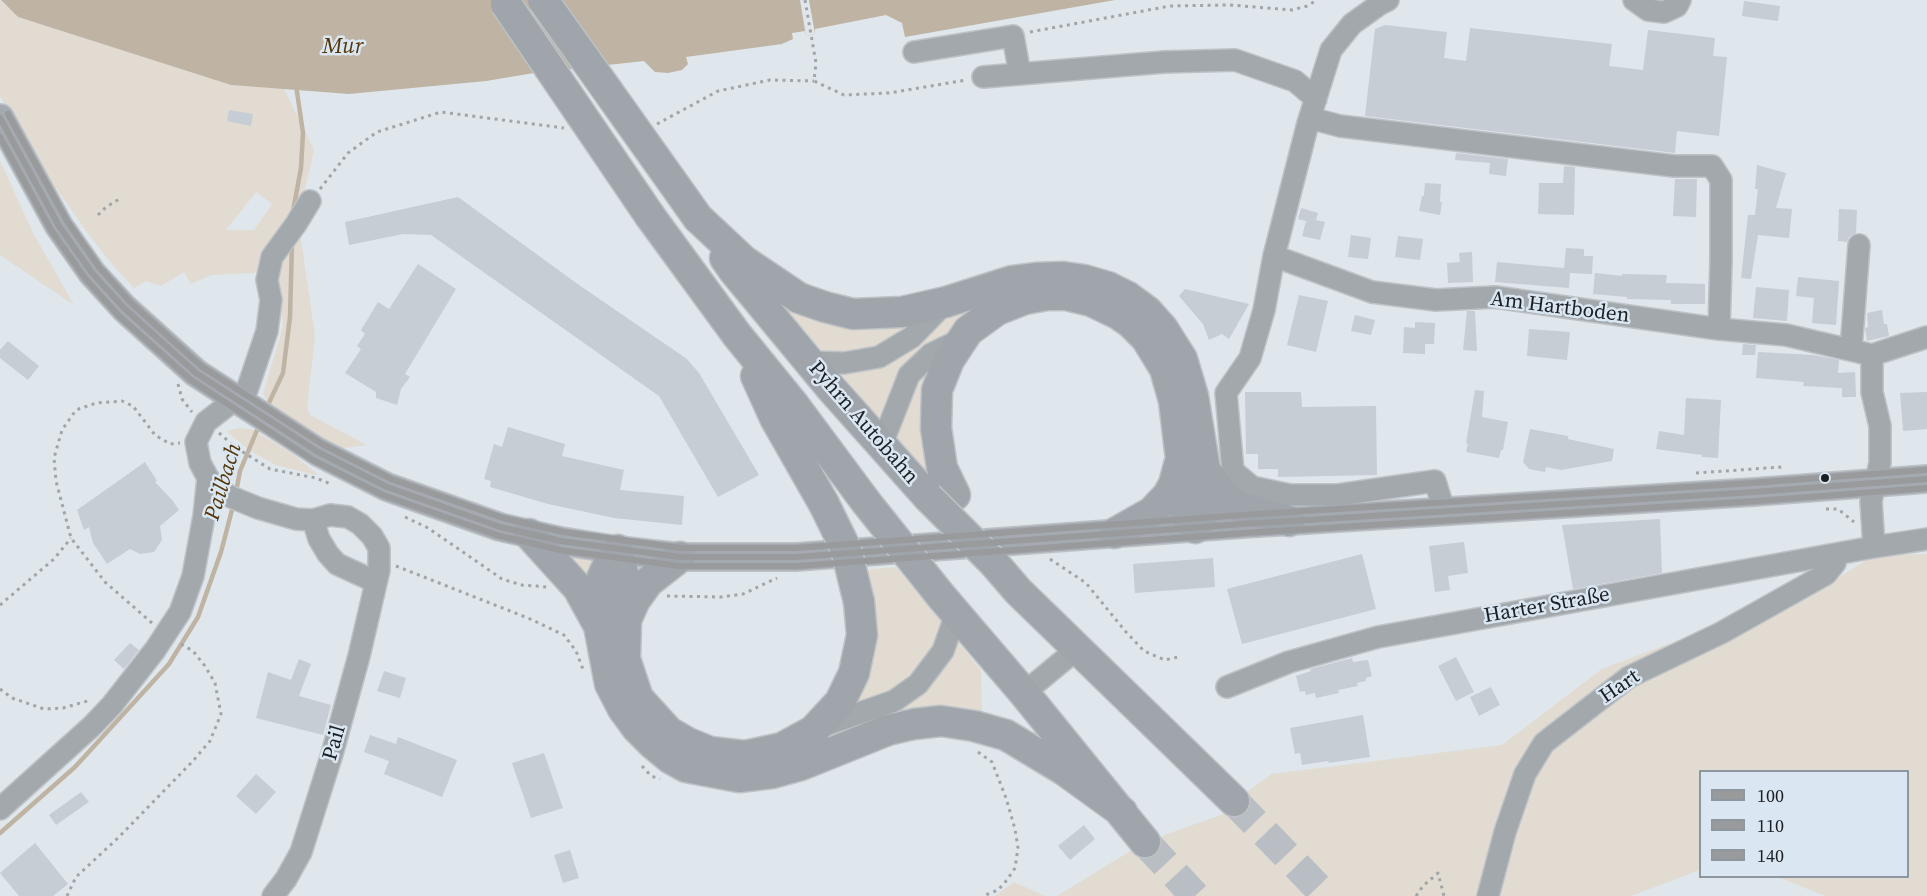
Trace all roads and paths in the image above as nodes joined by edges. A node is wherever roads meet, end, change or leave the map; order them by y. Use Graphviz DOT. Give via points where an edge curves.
graph roads {
  1 [pos="504,0"];
  2 [pos="543,0"];
  3 [pos="805,0"];
  4 [pos="1317,0"];
  5 [pos="1388,0"];
  6 [pos="1634,0"];
  7 [pos="1680,0"];
  8 [pos="1013,36"];
  9 [pos="914,52"];
  10 [pos="1020,74"];
  11 [pos="984,77"];
  12 [pos="1313,109"];
  13 [pos="0,118"];
  14 [pos="402,124"];
  15 [pos="121,198"];
  16 [pos="310,201"];
  17 [pos="98,215"];
  18 [pos="698,218"];
  19 [pos="1859,245"];
  20 [pos="1274,256"];
  21 [pos="946,302"];
  22 [pos="1719,329"];
  23 [pos="737,335"];
  24 [pos="963,338"];
  25 [pos="1927,338"];
  26 [pos="1851,349"];
  27 [pos="1872,355"];
  28 [pos="809,362"];
  29 [pos="254,411"];
  30 [pos="219,432"];
  31 [pos="196,442"];
  32 [pos="882,444"];
  33 [pos="1193,464"];
  34 [pos="1927,479"];
  35 [pos="213,483"];
  36 [pos="1876,483"];
  37 [pos="334,485"];
  38 [pos="942,496"];
  39 [pos="1444,510"];
  40 [pos="399,514"];
  41 [pos="313,520"];
  42 [pos="1289,521"];
  43 [pos="1195,528"];
  44 [pos="1115,533"];
  45 [pos="529,534"];
  46 [pos="71,538"];
  47 [pos="1927,539"];
  48 [pos="1874,547"];
  49 [pos="379,548"];
  50 [pos="618,550"];
  51 [pos="1837,554"];
  52 [pos="680,556"];
  53 [pos="1045,556"];
  54 [pos="376,582"];
  55 [pos="769,582"];
  56 [pos="550,588"];
  57 [pos="661,596"];
  58 [pos="0,605"];
  59 [pos="948,605"];
  60 [pos="613,623"];
  61 [pos="165,634"];
  62 [pos="1077,650"];
  63 [pos="193,651"];
  64 [pos="1179,657"];
  65 [pos="586,679"];
  66 [pos="1227,687"];
  67 [pos="0,689"];
  68 [pos="1024,693"];
  69 [pos="112,705"];
  70 [pos="814,729"];
  71 [pos="971,749"];
  72 [pos="637,758"];
  73 [pos="662,780"];
  74 [pos="1234,801"];
  75 [pos="0,809"];
  76 [pos="1122,812"];
  77 [pos="1145,842"];
  78 [pos="67,896"];
  79 [pos="273,896"];
  80 [pos="982,896"];
  81 [pos="1416,896"];
  82 [pos="1444,896"];
  83 [pos="1488,896"];
  1 -- 23 [label="highway, Pyhrn Autobahn, bridge" via="650,216"];
  2 -- 18 [label="highway, Pyhrn Autobahn, bridge"];
  3 -- 11 [label="path" via="816,63 814,81 844,95 889,93"];
  4 -- 8 [label="path" via="1292,10 1170,6"];
  5 -- 12 [label="street" via="1352,24 1331,50"];
  6 -- 7 [label="street" via="1648,10 1664,12"];
  8 -- 9 [label="street"];
  8 -- 10 [label="street"];
  10 -- 11 [label="street"];
  10 -- 12 [label="street" via="1235,60 1295,81"];
  12 -- 20 [label="street"];
  12 -- 22 [label="street" via="1340,126 1674,166 1712,166 1721,180"];
  13 -- 29 [label="main road" via="59,226 92,273 124,309 196,373"];
  14 -- 16 [label="path" via="377,132 348,153"];
  15 -- 17 [label="path"];
  16 -- 29 [label="street" via="272,257 267,280 271,300 267,331 247,390"];
  18 -- 21 [label="highway" via="744,261 799,298 825,307 853,314 878,314"];
  18 -- 28 [label="highway, Pyhrn Autobahn" via="734,271"];
  19 -- 26 [label="street"];
  20 -- 22 [label="street, Am Hartboden" via="1372,292 1436,300 1495,297"];
  20 -- 39 [label="street" via="1250,358 1226,393 1233,471 1252,487 1290,495 1338,495 1435,481"];
  21 -- 28 [label="street" via="912,336 879,357 844,363"];
  21 -- 33 [label="highway" via="1012,281 1063,277 1108,287 1128,297 1163,328 1182,359 1193,396"];
  22 -- 26 [label="street, Am Hartboden" via="1786,335"];
  23 -- 59 [label="highway, Pyhrn Autobahn, bridge"];
  23 -- 70 [label="highway, bridge" via="846,549 859,602 862,635 854,673 840,702"];
  24 -- 32 [label="street" via="931,354 909,375"];
  24 -- 33 [label="highway" via="997,310 1047,295 1092,300 1118,314 1146,338 1165,369"];
  24 -- 38 [label="highway" via="937,390"];
  25 -- 27 [label="street"];
  26 -- 27 [label="street, Am Hartboden"];
  27 -- 36 [label="street" via="1872,392 1880,426"];
  28 -- 32 [label="highway, Pyhrn Autobahn"];
  29 -- 31 [label="street" via="206,422"];
  29 -- 45 [label="main road" via="318,452 387,487"];
  30 -- 37 [label="path" via="270,469"];
  31 -- 35 [label="street" via="200,463"];
  31 -- 46 [label="path" via="170,444 155,435 133,406 122,400 76,410 62,430 54,458"];
  32 -- 38 [label="highway, Pyhrn Autobahn"];
  33 -- 42 [label="highway" via="1240,507"];
  33 -- 43 [label="highway" via="1205,511"];
  33 -- 44 [label="highway" via="1152,512"];
  34 -- 36 [label="main road"];
  35 -- 41 [label="street" via="231,497 258,508"];
  35 -- 61 [label="street" via="193,576 180,612"];
  36 -- 39 [label="main road"];
  36 -- 48 [label="street" via="1871,501"];
  38 -- 62 [label="highway, bridge" via="1017,591"];
  39 -- 42 [label="main road"];
  40 -- 56 [label="path" via="428,528 502,579"];
  41 -- 49 [label="street" via="330,515 348,518 360,524"];
  41 -- 54 [label="street" via="319,539 337,564"];
  42 -- 43 [label="main road"];
  43 -- 44 [label="main road"];
  44 -- 52 [label="main road" via="796,557"];
  45 -- 50 [label="main road"];
  45 -- 60 [label="highway"];
  46 -- 58 [label="path" via="54,559"];
  46 -- 61 [label="path" via="105,582"];
  47 -- 48 [label="street, Harter Straße"];
  48 -- 51 [label="street, Harter Straße"];
  49 -- 54 [label="street, Pail"];
  49 -- 65 [label="path" via="394,565 564,635 576,651"];
  50 -- 52 [label="main road"];
  50 -- 60 [label="highway" via="623,573"];
  51 -- 66 [label="street, Harter Straße" via="1378,637 1289,662"];
  51 -- 83 [label="street, Hart" via="1826,574 1721,633 1629,677 1544,743 1525,774"];
  52 -- 60 [label="highway" via="648,582"];
  53 -- 64 [label="path" via="1086,583 1144,651 1165,660"];
  54 -- 79 [label="street, Pail" via="335,743 301,852"];
  55 -- 57 [label="path" via="743,594 721,597"];
  59 -- 68 [label="highway, Pyhrn Autobahn"];
  59 -- 70 [label="street" via="943,651 918,684 894,701"];
  60 -- 70 [label="highway" via="638,698 669,732 688,743 710,752 745,756 782,748"];
  60 -- 76 [label="highway" via="610,684 623,709 653,744 686,767 739,777 772,773 888,730 941,721 1006,735"];
  61 -- 69 [label="street"];
  62 -- 68 [label="street"];
  62 -- 74 [label="highway"];
  63 -- 78 [label="path" via="215,683 221,714 210,741 76,877"];
  67 -- 69 [label="path" via="12,698 44,709 102,699"];
  68 -- 76 [label="highway, Pyhrn Autobahn"];
  69 -- 75 [label="street"];
  71 -- 80 [label="path" via="992,762 1018,848 1015,868 1007,880 999,890"];
  72 -- 73 [label="path" via="651,776"];
  76 -- 77 [label="highway, Pyhrn Autobahn"];
  81 -- 82 [label="path" via="1438,873"];
}
